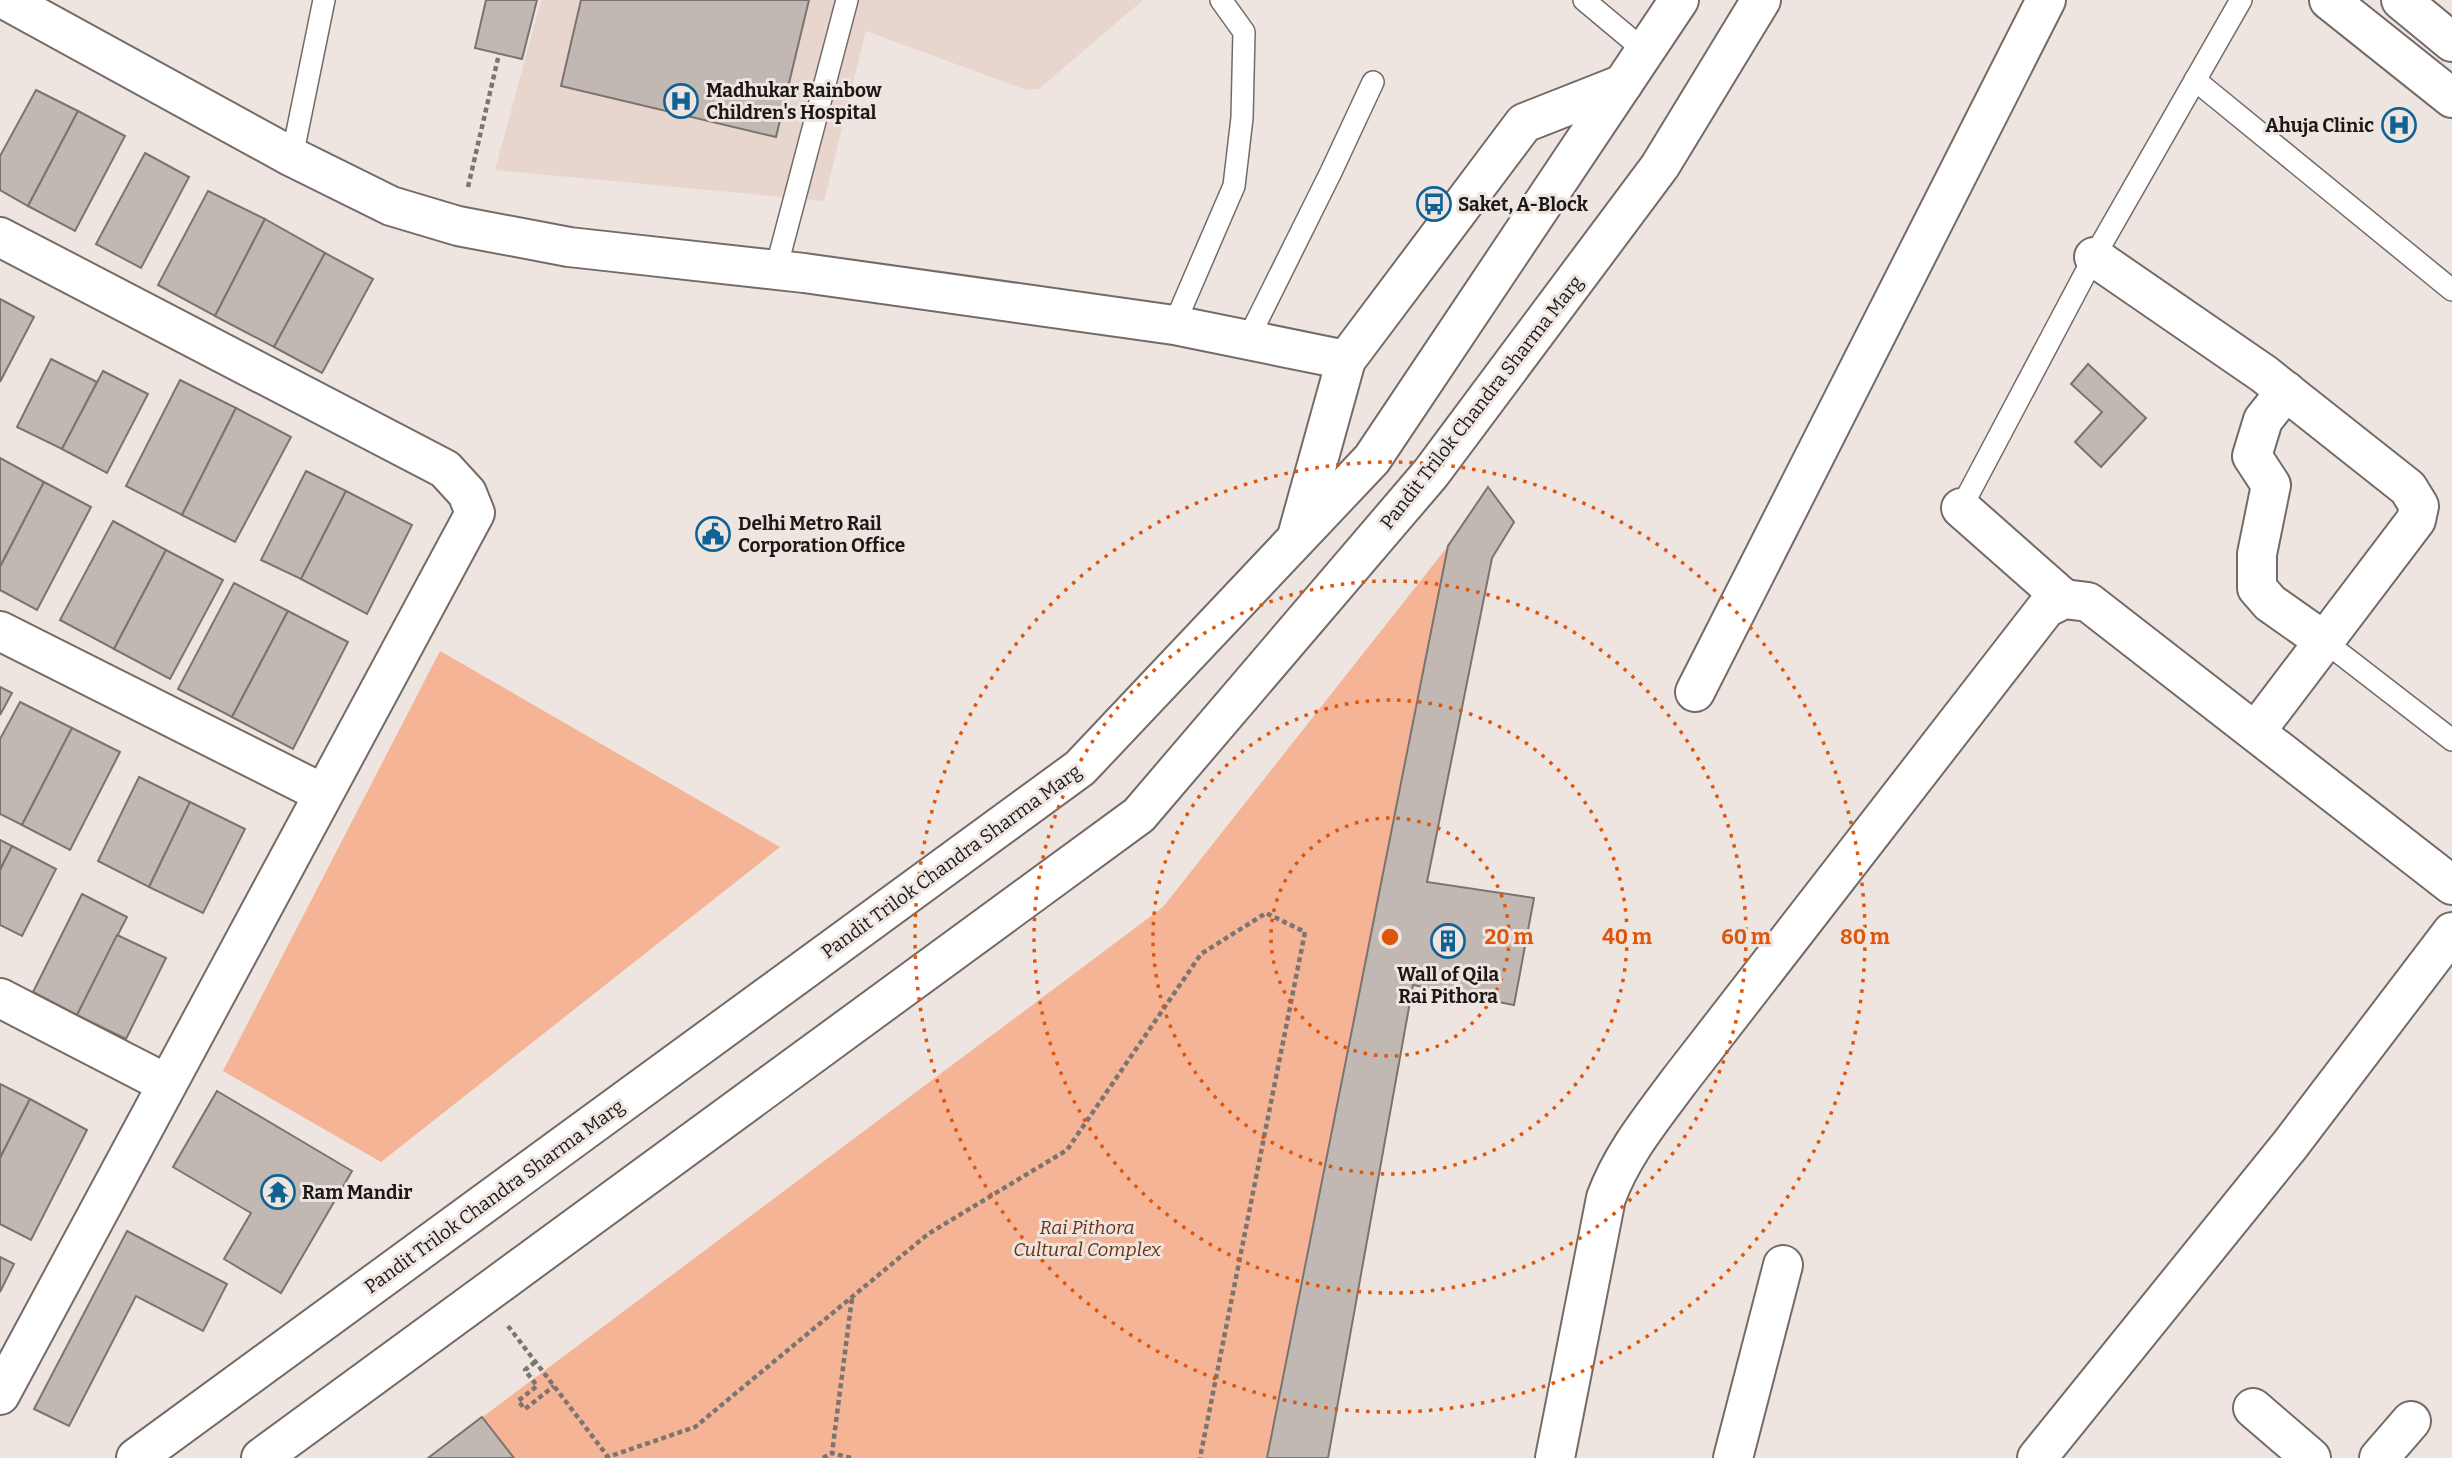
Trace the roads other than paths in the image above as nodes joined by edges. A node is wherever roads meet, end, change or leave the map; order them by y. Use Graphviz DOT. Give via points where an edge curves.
graph roads {
  1 [pos="6,0"];
  2 [pos="324,0"];
  3 [pos="847,0"];
  4 [pos="1221,0"];
  5 [pos="1584,0"];
  6 [pos="1679,0"];
  7 [pos="1761,0"];
  8 [pos="2046,0"];
  9 [pos="2241,0"];
  10 [pos="2329,0"];
  11 [pos="2401,0"];
  12 [pos="2452,42"];
  13 [pos="1645,51"];
  14 [pos="2195,80"];
  15 [pos="1373,82"];
  16 [pos="1623,84"];
  17 [pos="2452,98"];
  18 [pos="292,157"];
  19 [pos="0,237"];
  20 [pos="2094,257"];
  21 [pos="776,269"];
  22 [pos="2452,290"];
  23 [pos="1174,325"];
  24 [pos="1247,341"];
  25 [pos="1346,360"];
  26 [pos="2286,391"];
  27 [pos="1961,508"];
  28 [pos="1297,538"];
  29 [pos="2064,599"];
  30 [pos="0,631"];
  31 [pos="2324,641"];
  32 [pos="1695,692"];
  33 [pos="2256,731"];
  34 [pos="2452,740"];
  35 [pos="322,793"];
  36 [pos="2452,885"];
  37 [pos="2452,932"];
  38 [pos="0,998"];
  39 [pos="167,1084"];
  40 [pos="1783,1265"];
  41 [pos="0,1395"];
  42 [pos="2253,1408"];
  43 [pos="2410,1421"];
  44 [pos="136,1458"];
  45 [pos="261,1458"];
  46 [pos="1555,1458"];
  47 [pos="1733,1458"];
  48 [pos="2037,1458"];
  49 [pos="2311,1458"];
  50 [pos="2379,1458"];
  1 -- 18 [label="street"];
  2 -- 18 [label="lane"];
  3 -- 21 [label="lane"];
  4 -- 23 [label="lane" via="1244,32 1242,118 1234,187"];
  5 -- 13 [label="lane"];
  6 -- 13 [label="street, Pandit Trilok Chandra Sharma Marg"];
  7 -- 45 [label="street, Pandit Trilok Chandra Sharma Marg" via="1660,166 1431,473 1139,815"];
  8 -- 32 [label="street"];
  9 -- 14 [label="lane"];
  10 -- 17 [label="street"];
  11 -- 12 [label="street"];
  13 -- 16 [label="street, Pandit Trilok Chandra Sharma Marg"];
  14 -- 20 [label="lane"];
  14 -- 22 [label="lane"];
  15 -- 24 [label="lane"];
  16 -- 25 [label="street" via="1524,123"];
  16 -- 28 [label="street, Pandit Trilok Chandra Sharma Marg" via="1372,459"];
  18 -- 21 [label="street" via="391,206 458,226 569,247"];
  19 -- 35 [label="street" via="445,469 467,493 475,513"];
  20 -- 26 [label="street"];
  20 -- 27 [label="lane"];
  21 -- 23 [label="street"];
  23 -- 24 [label="street"];
  24 -- 25 [label="street"];
  25 -- 28 [label="street"];
  26 -- 31 [label="street" via="2263,420 2252,456 2271,485 2257,554 2257,588 2270,603"];
  26 -- 31 [label="street" via="2408,488 2419,506 2416,520"];
  27 -- 29 [label="street"];
  28 -- 44 [label="street, Pandit Trilok Chandra Sharma Marg" via="1080,768"];
  29 -- 33 [label="street" via="2088,602"];
  29 -- 46 [label="street" via="2046,608 1626,1154 1606,1198"];
  30 -- 35 [label="street"];
  31 -- 33 [label="street"];
  31 -- 34 [label="lane"];
  33 -- 36 [label="street"];
  35 -- 39 [label="street"];
  37 -- 48 [label="street" via="2290,1145"];
  38 -- 39 [label="street"];
  39 -- 41 [label="street"];
  40 -- 47 [label="street"];
  42 -- 49 [label="street"];
  43 -- 50 [label="street"];
}
